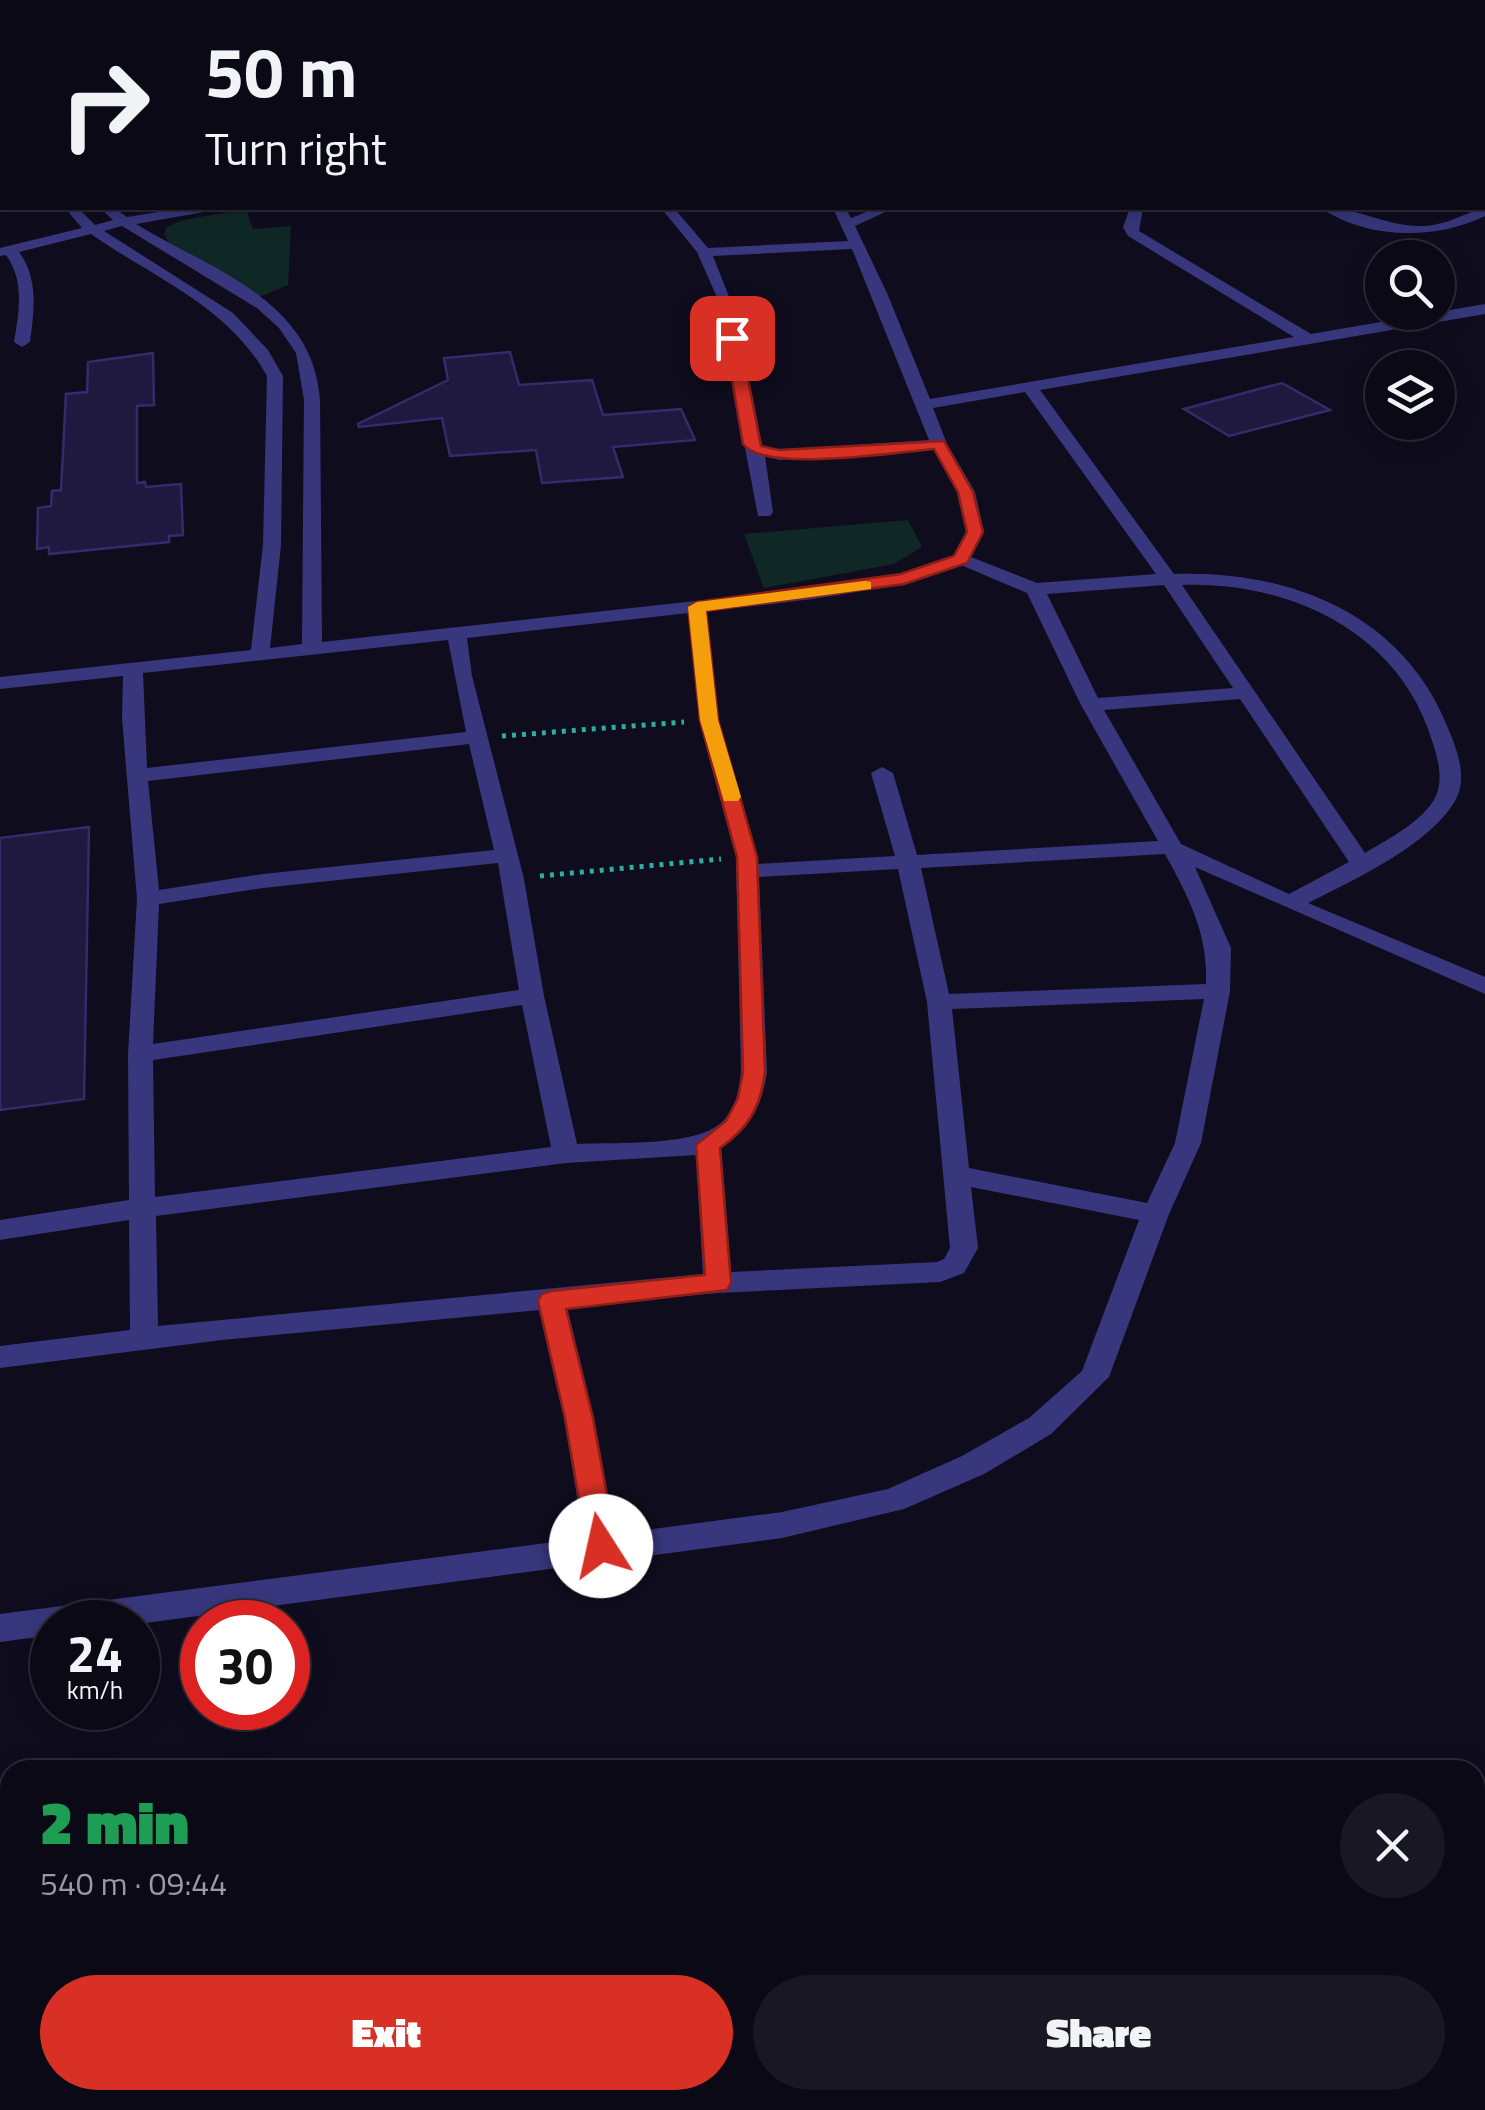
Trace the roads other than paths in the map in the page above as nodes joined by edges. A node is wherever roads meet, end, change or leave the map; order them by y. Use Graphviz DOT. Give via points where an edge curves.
graph roads {
  1 [pos="73,210"];
  2 [pos="108,210"];
  3 [pos="192,210"];
  4 [pos="669,210"];
  5 [pos="877,210"];
  6 [pos="1135,210"];
  7 [pos="1334,210"];
  8 [pos="1485,211"];
  9 [pos="843,216"];
  10 [pos="123,222"];
  11 [pos="91,229"];
  12 [pos="858,245"];
  13 [pos="5,251"];
  14 [pos="708,252"];
  15 [pos="1485,309"];
  16 [pos="1307,338"];
  17 [pos="22,342"];
  18 [pos="1029,386"];
  19 [pos="312,400"];
  20 [pos="278,402"];
  21 [pos="923,405"];
  22 [pos="938,444"];
  23 [pos="755,449"];
  24 [pos="764,512"];
  25 [pos="961,559"];
  26 [pos="1170,582"];
  27 [pos="1035,589"];
  28 [pos="697,607"];
  29 [pos="458,636"];
  30 [pos="312,648"];
  31 [pos="260,654"];
  32 [pos="132,670"];
  33 [pos="0,683"];
  34 [pos="1245,693"];
  35 [pos="1091,706"];
  36 [pos="476,737"];
  37 [pos="882,774"];
  38 [pos="137,776"];
  39 [pos="1170,846"];
  40 [pos="506,856"];
  41 [pos="908,862"];
  42 [pos="747,864"];
  43 [pos="1360,864"];
  44 [pos="148,899"];
  45 [pos="1289,902"];
  46 [pos="1485,986"];
  47 [pos="1218,991"];
  48 [pos="532,996"];
  49 [pos="939,1002"];
  50 [pos="140,1054"];
  51 [pos="708,1145"];
  52 [pos="566,1154"];
  53 [pos="957,1175"];
  54 [pos="141,1208"];
  55 [pos="1155,1214"];
  56 [pos="0,1230"];
  57 [pos="718,1283"];
  58 [pos="551,1301"];
  59 [pos="144,1338"];
  60 [pos="0,1357"];
  61 [pos="601,1546"];
  62 [pos="0,1628"];
  1 -- 11 [label="street"];
  2 -- 10 [label="street"];
  3 -- 10 [label="street"];
  4 -- 14 [label="street"];
  5 -- 9 [label="street"];
  6 -- 16 [label="street" via="1134,234"];
  7 -- 8 [label="street" via="1406,233 1446,229"];
  9 -- 12 [label="street"];
  10 -- 11 [label="street"];
  10 -- 19 [label="street" via="258,302 287,329 302,348"];
  11 -- 13 [label="street"];
  11 -- 20 [label="street" via="243,327 265,352"];
  12 -- 14 [label="street"];
  12 -- 21 [label="street"];
  13 -- 17 [label="street" via="18,258 28,300"];
  14 -- 23 [label="street" via="726,305"];
  15 -- 16 [label="street"];
  16 -- 18 [label="street"];
  18 -- 21 [label="street"];
  18 -- 26 [label="street"];
  19 -- 20 [label="street"];
  19 -- 30 [label="street"];
  20 -- 31 [label="street"];
  21 -- 22 [label="street"];
  22 -- 23 [label="street" via="779,455"];
  22 -- 25 [label="street" via="966,492 975,532"];
  23 -- 24 [label="street"];
  25 -- 27 [label="street"];
  25 -- 28 [label="street" via="888,582"];
  26 -- 27 [label="street"];
  26 -- 34 [label="street"];
  26 -- 43 [label="street" via="1232,578 1282,588 1335,610 1400,663 1441,734 1452,772 1444,803"];
  27 -- 35 [label="street"];
  28 -- 29 [label="street"];
  28 -- 42 [label="street" via="709,720"];
  29 -- 30 [label="street"];
  29 -- 36 [label="street"];
  30 -- 31 [label="street"];
  31 -- 32 [label="street"];
  32 -- 33 [label="street"];
  32 -- 38 [label="street"];
  34 -- 35 [label="street"];
  34 -- 43 [label="street"];
  35 -- 39 [label="street"];
  36 -- 38 [label="street"];
  36 -- 40 [label="street"];
  37 -- 41 [label="street"];
  38 -- 44 [label="street"];
  39 -- 41 [label="street"];
  39 -- 45 [label="street"];
  39 -- 47 [label="street" via="1196,888 1218,948"];
  40 -- 44 [label="street"];
  40 -- 48 [label="street"];
  41 -- 42 [label="street"];
  41 -- 49 [label="street"];
  42 -- 51 [label="street" via="754,1072 750,1098 734,1126"];
  43 -- 45 [label="street"];
  44 -- 50 [label="street"];
  45 -- 46 [label="street"];
  47 -- 49 [label="street"];
  47 -- 55 [label="street" via="1188,1143"];
  48 -- 50 [label="street"];
  48 -- 52 [label="street"];
  49 -- 53 [label="street"];
  50 -- 54 [label="street"];
  51 -- 52 [label="street"];
  51 -- 57 [label="street"];
  52 -- 54 [label="street"];
  53 -- 55 [label="street"];
  53 -- 57 [label="street" via="964,1248 954,1266"];
  54 -- 56 [label="street"];
  54 -- 59 [label="street"];
  55 -- 61 [label="street" via="1094,1377 1040,1426 893,1500 782,1525"];
  57 -- 58 [label="street"];
  58 -- 59 [label="street"];
  58 -- 61 [label="street"];
  59 -- 60 [label="street"];
  61 -- 62 [label="street"];
}
